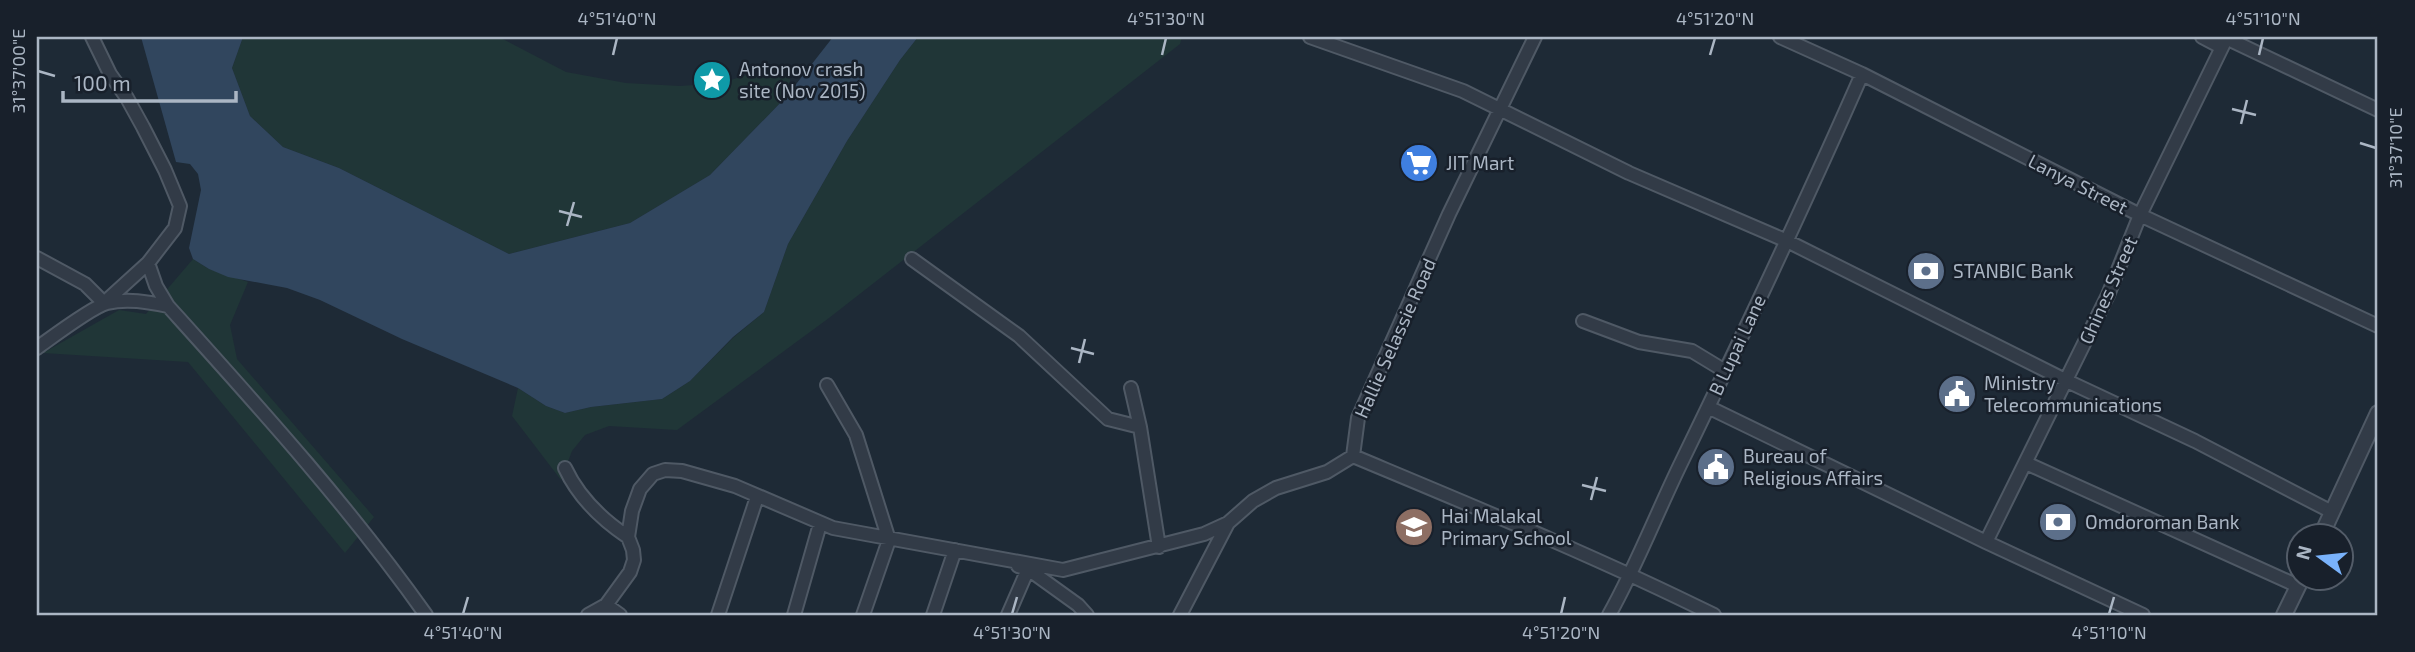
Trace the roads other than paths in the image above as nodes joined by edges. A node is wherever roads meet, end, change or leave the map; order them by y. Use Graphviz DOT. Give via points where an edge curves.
graph roads {
  1 [pos="92,37"];
  2 [pos="1310,37"];
  3 [pos="1535,37"];
  4 [pos="1780,37"];
  5 [pos="2202,37"];
  6 [pos="2225,40"];
  7 [pos="1862,74"];
  8 [pos="1498,110"];
  9 [pos="2378,110"];
  10 [pos="2140,215"];
  11 [pos="1787,241"];
  12 [pos="37,258"];
  13 [pos="912,259"];
  14 [pos="148,263"];
  15 [pos="104,303"];
  16 [pos="168,306"];
  17 [pos="1583,321"];
  18 [pos="2378,326"];
  19 [pos="37,348"];
  20 [pos="1725,371"];
  21 [pos="2067,381"];
  22 [pos="827,385"];
  23 [pos="1131,388"];
  24 [pos="1708,407"];
  25 [pos="2378,413"];
  26 [pos="1140,427"];
  27 [pos="1353,456"];
  28 [pos="2026,463"];
  29 [pos="565,468"];
  30 [pos="757,497"];
  31 [pos="2332,512"];
  32 [pos="2328,522"];
  33 [pos="1228,523"];
  34 [pos="820,524"];
  35 [pos="628,537"];
  36 [pos="889,540"];
  37 [pos="1986,542"];
  38 [pos="1159,547"];
  39 [pos="955,550"];
  40 [pos="988,555"];
  41 [pos="1028,569"];
  42 [pos="1631,576"];
  43 [pos="2286,576"];
  44 [pos="2295,592"];
  45 [pos="606,605"];
  46 [pos="1083,614"];
  47 [pos="426,615"];
  48 [pos="588,615"];
  49 [pos="620,615"];
  50 [pos="719,615"];
  51 [pos="794,615"];
  52 [pos="863,615"];
  53 [pos="933,615"];
  54 [pos="1008,615"];
  55 [pos="1180,615"];
  56 [pos="1609,615"];
  57 [pos="1714,615"];
  58 [pos="2143,615"];
  59 [pos="2284,615"];
  1 -- 14 [label="street" via="178,199 175,228"];
  2 -- 8 [label="street" via="1463,91"];
  3 -- 8 [label="street, Hallie Selassie Road"];
  4 -- 7 [label="street, Lanya Street"];
  5 -- 6 [label="street"];
  6 -- 9 [label="street"];
  6 -- 10 [label="street, Ghines Street"];
  7 -- 10 [label="street, Lanya Street"];
  7 -- 11 [label="street, B Lupai Lane"];
  8 -- 11 [label="street"];
  8 -- 27 [label="street, Hallie Selassie Road" via="1358,418"];
  10 -- 18 [label="street, Lanya Street"];
  10 -- 21 [label="street, Ghines Street"];
  11 -- 20 [label="street, B Lupai Lane"];
  11 -- 21 [label="street"];
  12 -- 15 [label="street" via="85,284"];
  13 -- 26 [label="street" via="1019,336 1108,419"];
  14 -- 15 [label="street"];
  14 -- 16 [label="street"];
  15 -- 16 [label="street" via="143,301"];
  15 -- 19 [label="street"];
  16 -- 47 [label="street" via="352,515"];
  17 -- 20 [label="street" via="1639,342 1692,351"];
  20 -- 24 [label="street, B Lupai Lane"];
  21 -- 28 [label="street, Ghines Street"];
  21 -- 31 [label="street"];
  22 -- 36 [label="street" via="856,435"];
  23 -- 26 [label="street"];
  24 -- 37 [label="street"];
  24 -- 42 [label="street, B Lupai Lane"];
  25 -- 31 [label="street"];
  26 -- 38 [label="street"];
  27 -- 33 [label="street" via="1326,472 1276,488"];
  27 -- 42 [label="street"];
  28 -- 37 [label="street, Ghines Street"];
  28 -- 43 [label="street"];
  29 -- 35 [label="street" via="594,511"];
  30 -- 34 [label="street"];
  30 -- 35 [label="street" via="735,486 665,470 653,474 640,489"];
  30 -- 50 [label="street"];
  31 -- 32 [label="street"];
  33 -- 38 [label="street"];
  33 -- 55 [label="street"];
  34 -- 36 [label="street"];
  34 -- 51 [label="street"];
  35 -- 45 [label="street" via="634,560"];
  36 -- 39 [label="street"];
  36 -- 52 [label="street"];
  37 -- 58 [label="street"];
  38 -- 40 [label="street" via="1063,570"];
  39 -- 40 [label="street"];
  39 -- 53 [label="street"];
  40 -- 41 [label="street"];
  41 -- 46 [label="street" via="1078,605"];
  41 -- 54 [label="street"];
  42 -- 56 [label="street, B Lupai Lane"];
  42 -- 57 [label="street"];
  44 -- 59 [label="street"];
  45 -- 48 [label="street"];
  45 -- 49 [label="street"];
}
